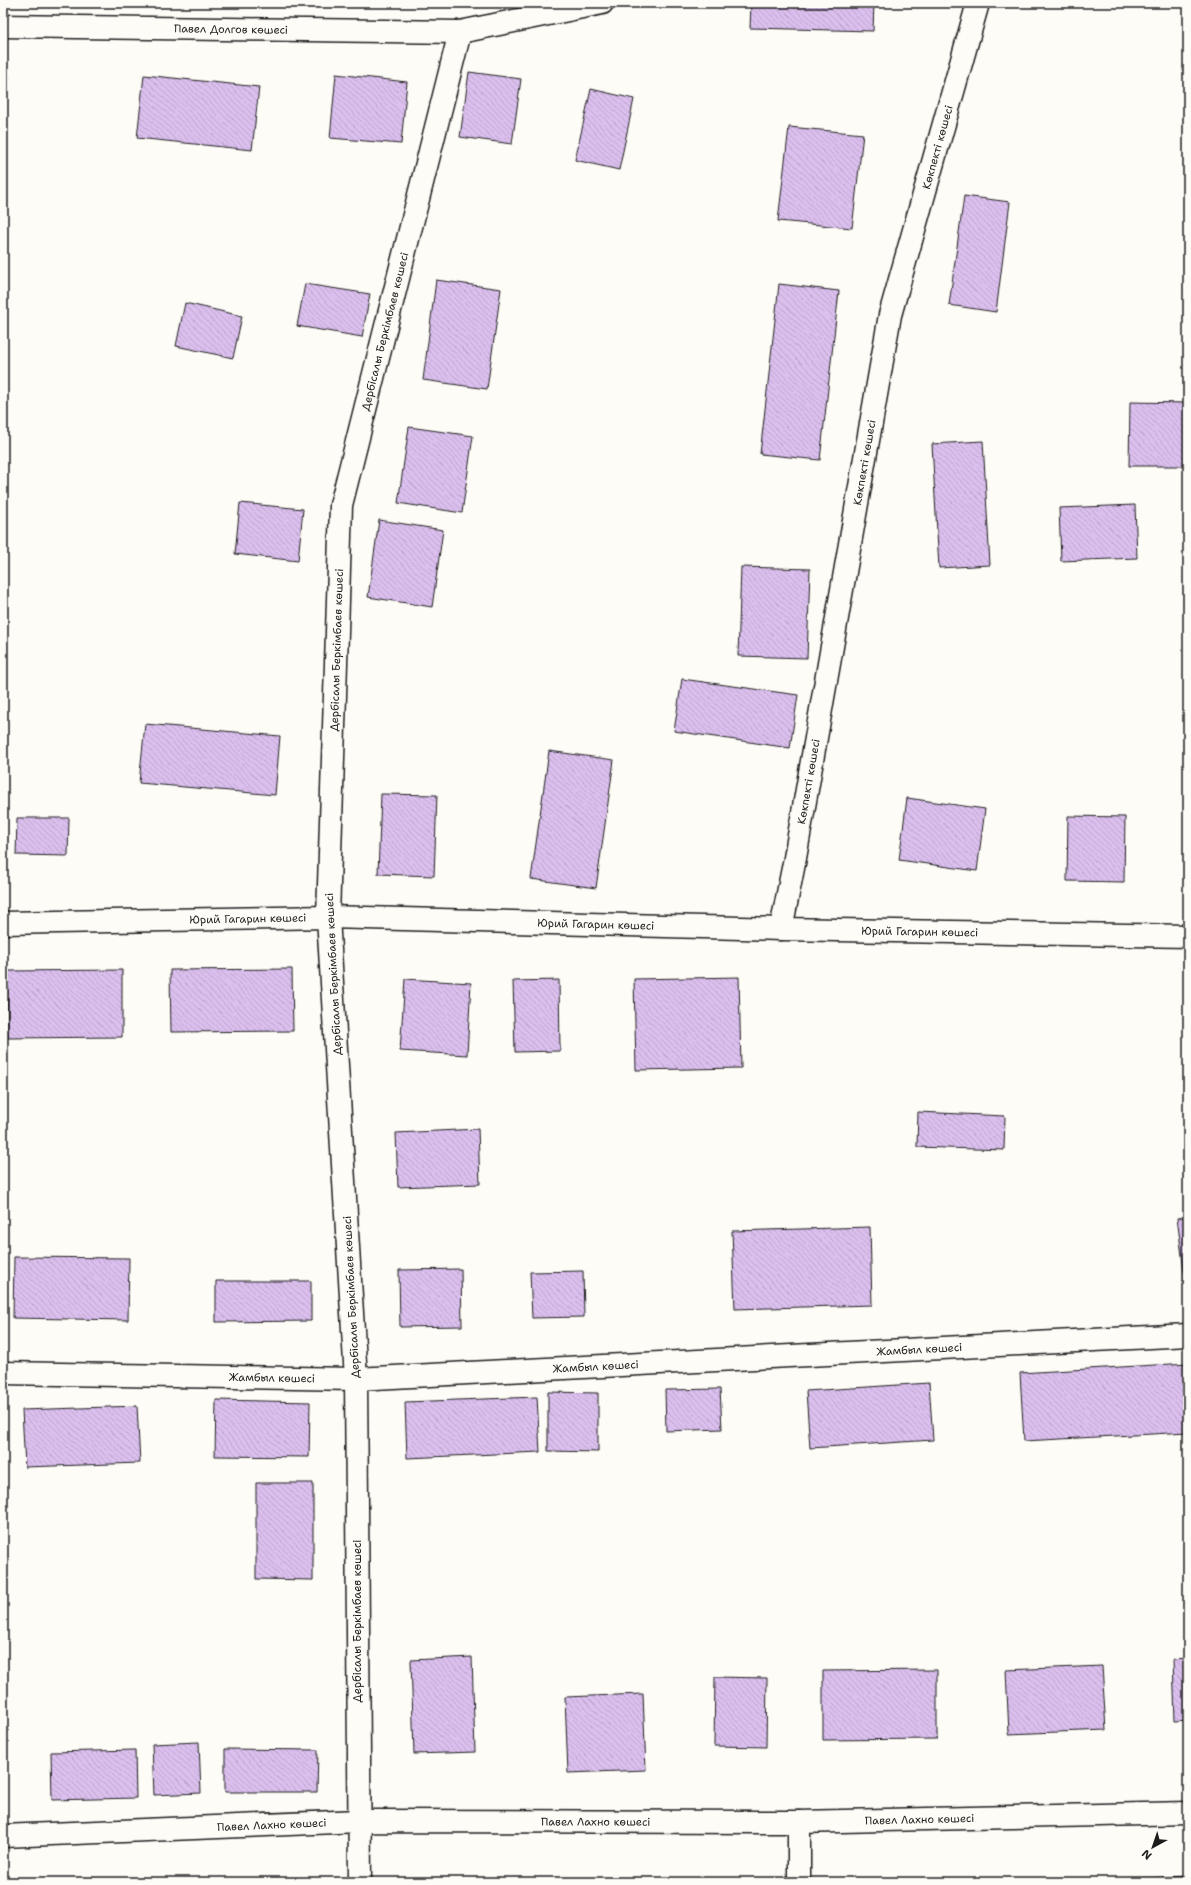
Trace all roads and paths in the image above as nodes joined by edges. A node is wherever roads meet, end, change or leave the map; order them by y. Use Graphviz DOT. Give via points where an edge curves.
graph roads {
  1 [pos="602,3"];
  2 [pos="978,3"];
  3 [pos="3,26"];
  4 [pos="460,32"];
  5 [pos="328,917"];
  6 [pos="3,923"];
  7 [pos="781,929"];
  8 [pos="1188,936"];
  9 [pos="1188,1335"];
  10 [pos="3,1373"];
  11 [pos="356,1379"];
  12 [pos="1188,1814"];
  13 [pos="358,1821"];
  14 [pos="798,1822"];
  15 [pos="3,1836"];
  16 [pos="360,1882"];
  17 [pos="799,1882"];
  1 -- 4 [label="street, Павел Долгов көшесі"];
  2 -- 7 [label="street, Көкпекті көшесі" via="890,315"];
  3 -- 4 [label="street, Павел Долгов көшесі"];
  4 -- 5 [label="street, Дербісалы Беркімбаев көшесі" via="341,505"];
  5 -- 6 [label="street, Юрий Гагарин көшесі"];
  5 -- 7 [label="street, Юрий Гагарин көшесі"];
  5 -- 11 [label="street, Дербісалы Беркімбаев көшесі"];
  7 -- 8 [label="street, Юрий Гагарин көшесі"];
  9 -- 11 [label="street, Жамбыл көшесі"];
  10 -- 11 [label="street, Жамбыл көшесі"];
  11 -- 13 [label="street, Дербісалы Беркімбаев көшесі"];
  12 -- 14 [label="street, Павел Лахно көшесі"];
  13 -- 14 [label="street, Павел Лахно көшесі"];
  13 -- 15 [label="street, Павел Лахно көшесі"];
  13 -- 16 [label="street, Дербісалы Беркімбаев көшесі"];
  14 -- 17 [label="street"];
}
